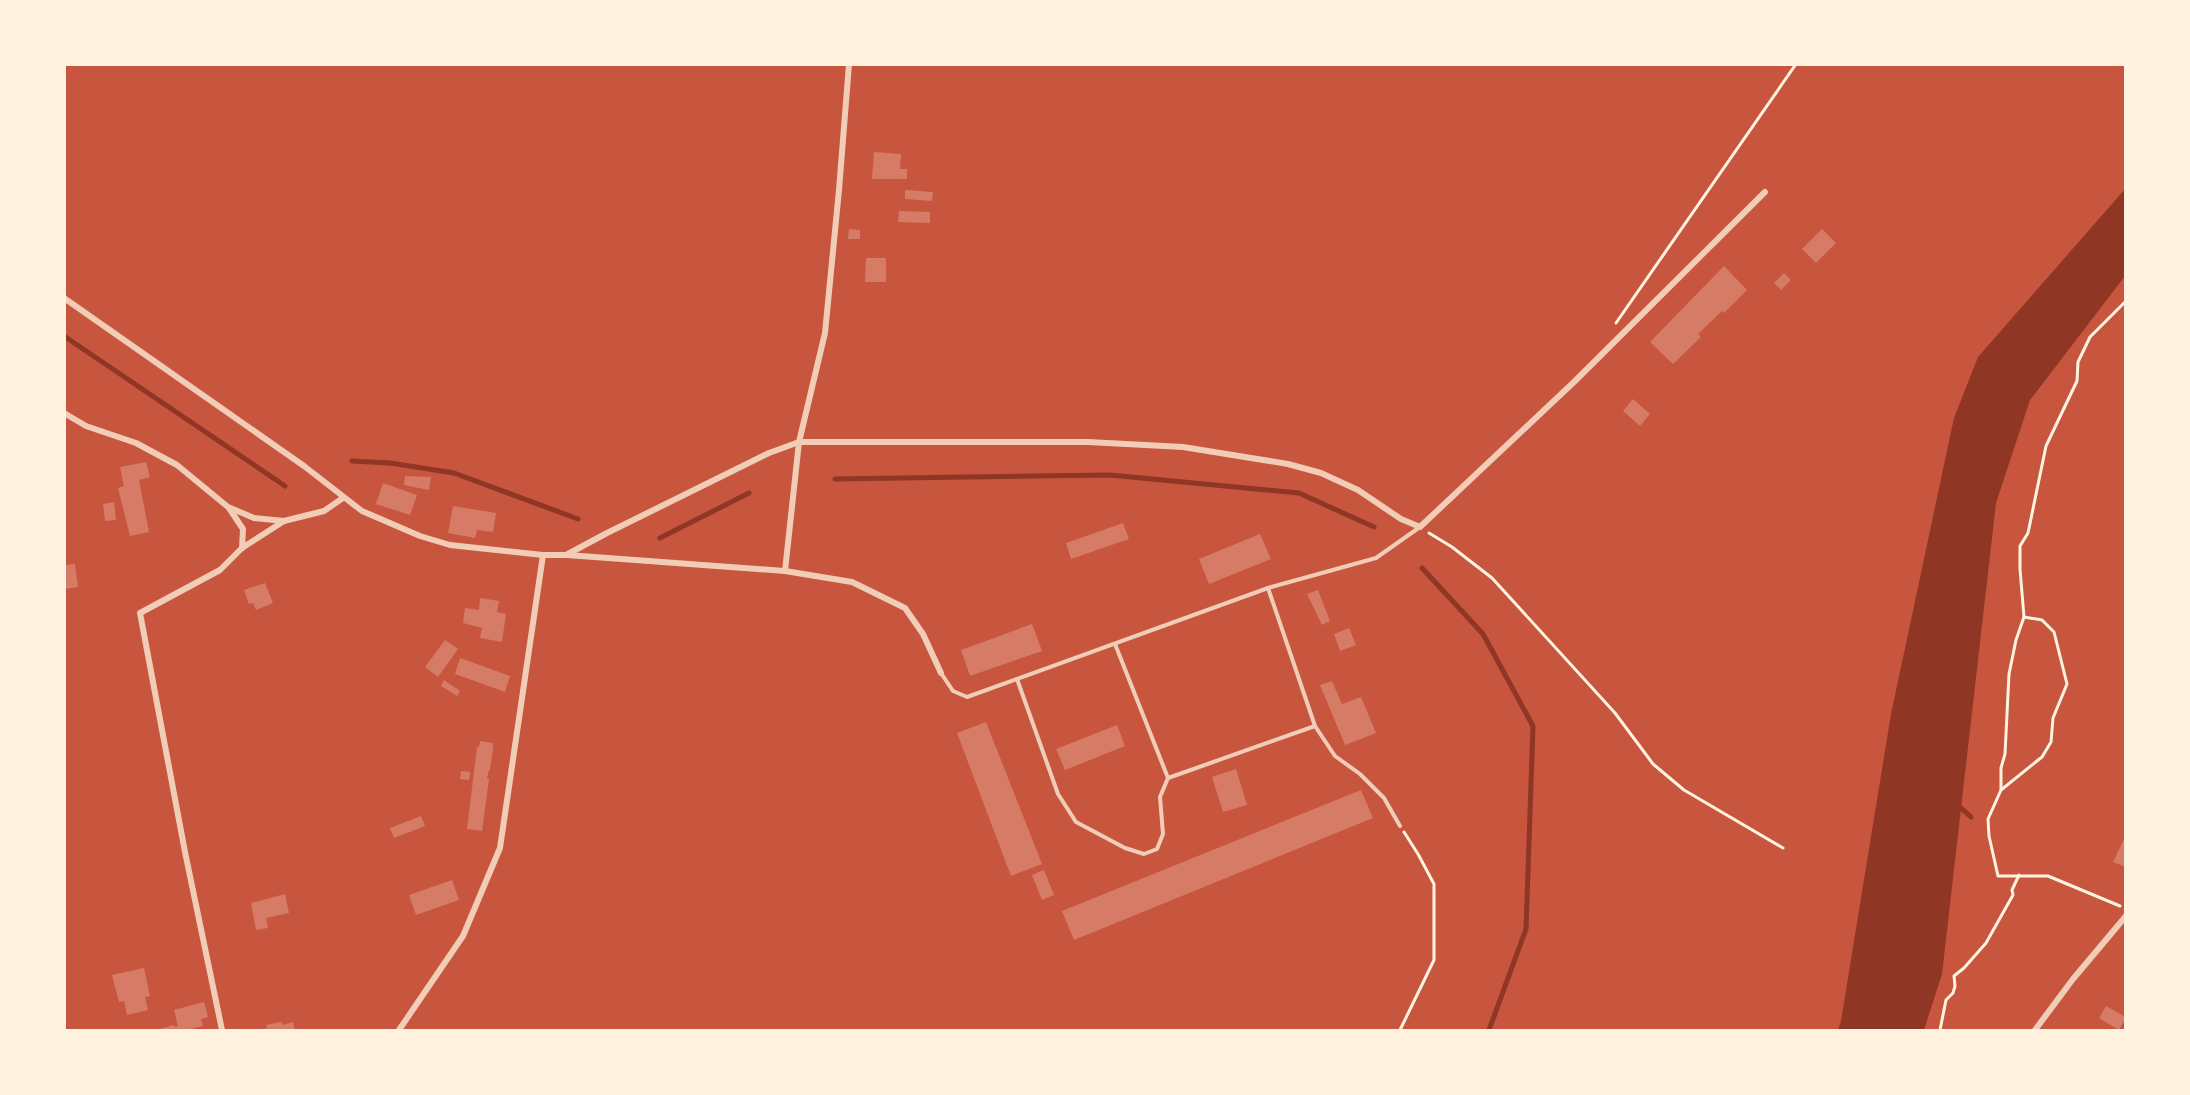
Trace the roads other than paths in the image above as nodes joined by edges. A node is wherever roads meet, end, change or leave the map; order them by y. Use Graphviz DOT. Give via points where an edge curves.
graph roads {
  1 [pos="849,64"];
  2 [pos="1765,192"];
  3 [pos="64,298"];
  4 [pos="64,413"];
  5 [pos="799,442"];
  6 [pos="343,498"];
  7 [pos="228,507"];
  8 [pos="284,521"];
  9 [pos="1420,527"];
  10 [pos="242,548"];
  11 [pos="543,555"];
  12 [pos="567,555"];
  13 [pos="785,571"];
  14 [pos="1268,588"];
  15 [pos="1114,644"];
  16 [pos="941,673"];
  17 [pos="1017,680"];
  18 [pos="1315,726"];
  19 [pos="1168,778"];
  20 [pos="1400,826"];
  21 [pos="2126,916"];
  22 [pos="222,1030"];
  23 [pos="399,1030"];
  24 [pos="2035,1030"];
  1 -- 5 [label="street" via="825,333"];
  2 -- 9 [label="street" via="1575,381"];
  3 -- 6 [label="street" via="304,466"];
  4 -- 7 [label="street" via="177,465"];
  5 -- 9 [label="street" via="1088,442 1184,447 1321,473"];
  5 -- 12 [label="street" via="769,453"];
  5 -- 13 [label="street"];
  6 -- 8 [label="street" via="324,511"];
  6 -- 11 [label="street" via="362,511 450,545"];
  7 -- 8 [label="street" via="254,518"];
  7 -- 10 [label="street" via="243,529"];
  8 -- 10 [label="street"];
  9 -- 14 [label="lane" via="1376,558"];
  10 -- 22 [label="street" via="220,570 140,613"];
  11 -- 12 [label="street"];
  11 -- 23 [label="street" via="500,849 464,936"];
  12 -- 13 [label="street"];
  13 -- 16 [label="street" via="852,582 905,608 923,634"];
  14 -- 15 [label="lane"];
  14 -- 18 [label="lane"];
  15 -- 17 [label="lane"];
  15 -- 19 [label="lane"];
  16 -- 17 [label="lane" via="952,691 967,697"];
  17 -- 19 [label="lane" via="1058,794 1076,822 1143,854 1157,849 1163,834 1160,797"];
  18 -- 19 [label="lane"];
  18 -- 20 [label="lane" via="1335,756 1384,798"];
  21 -- 24 [label="street"];
}
